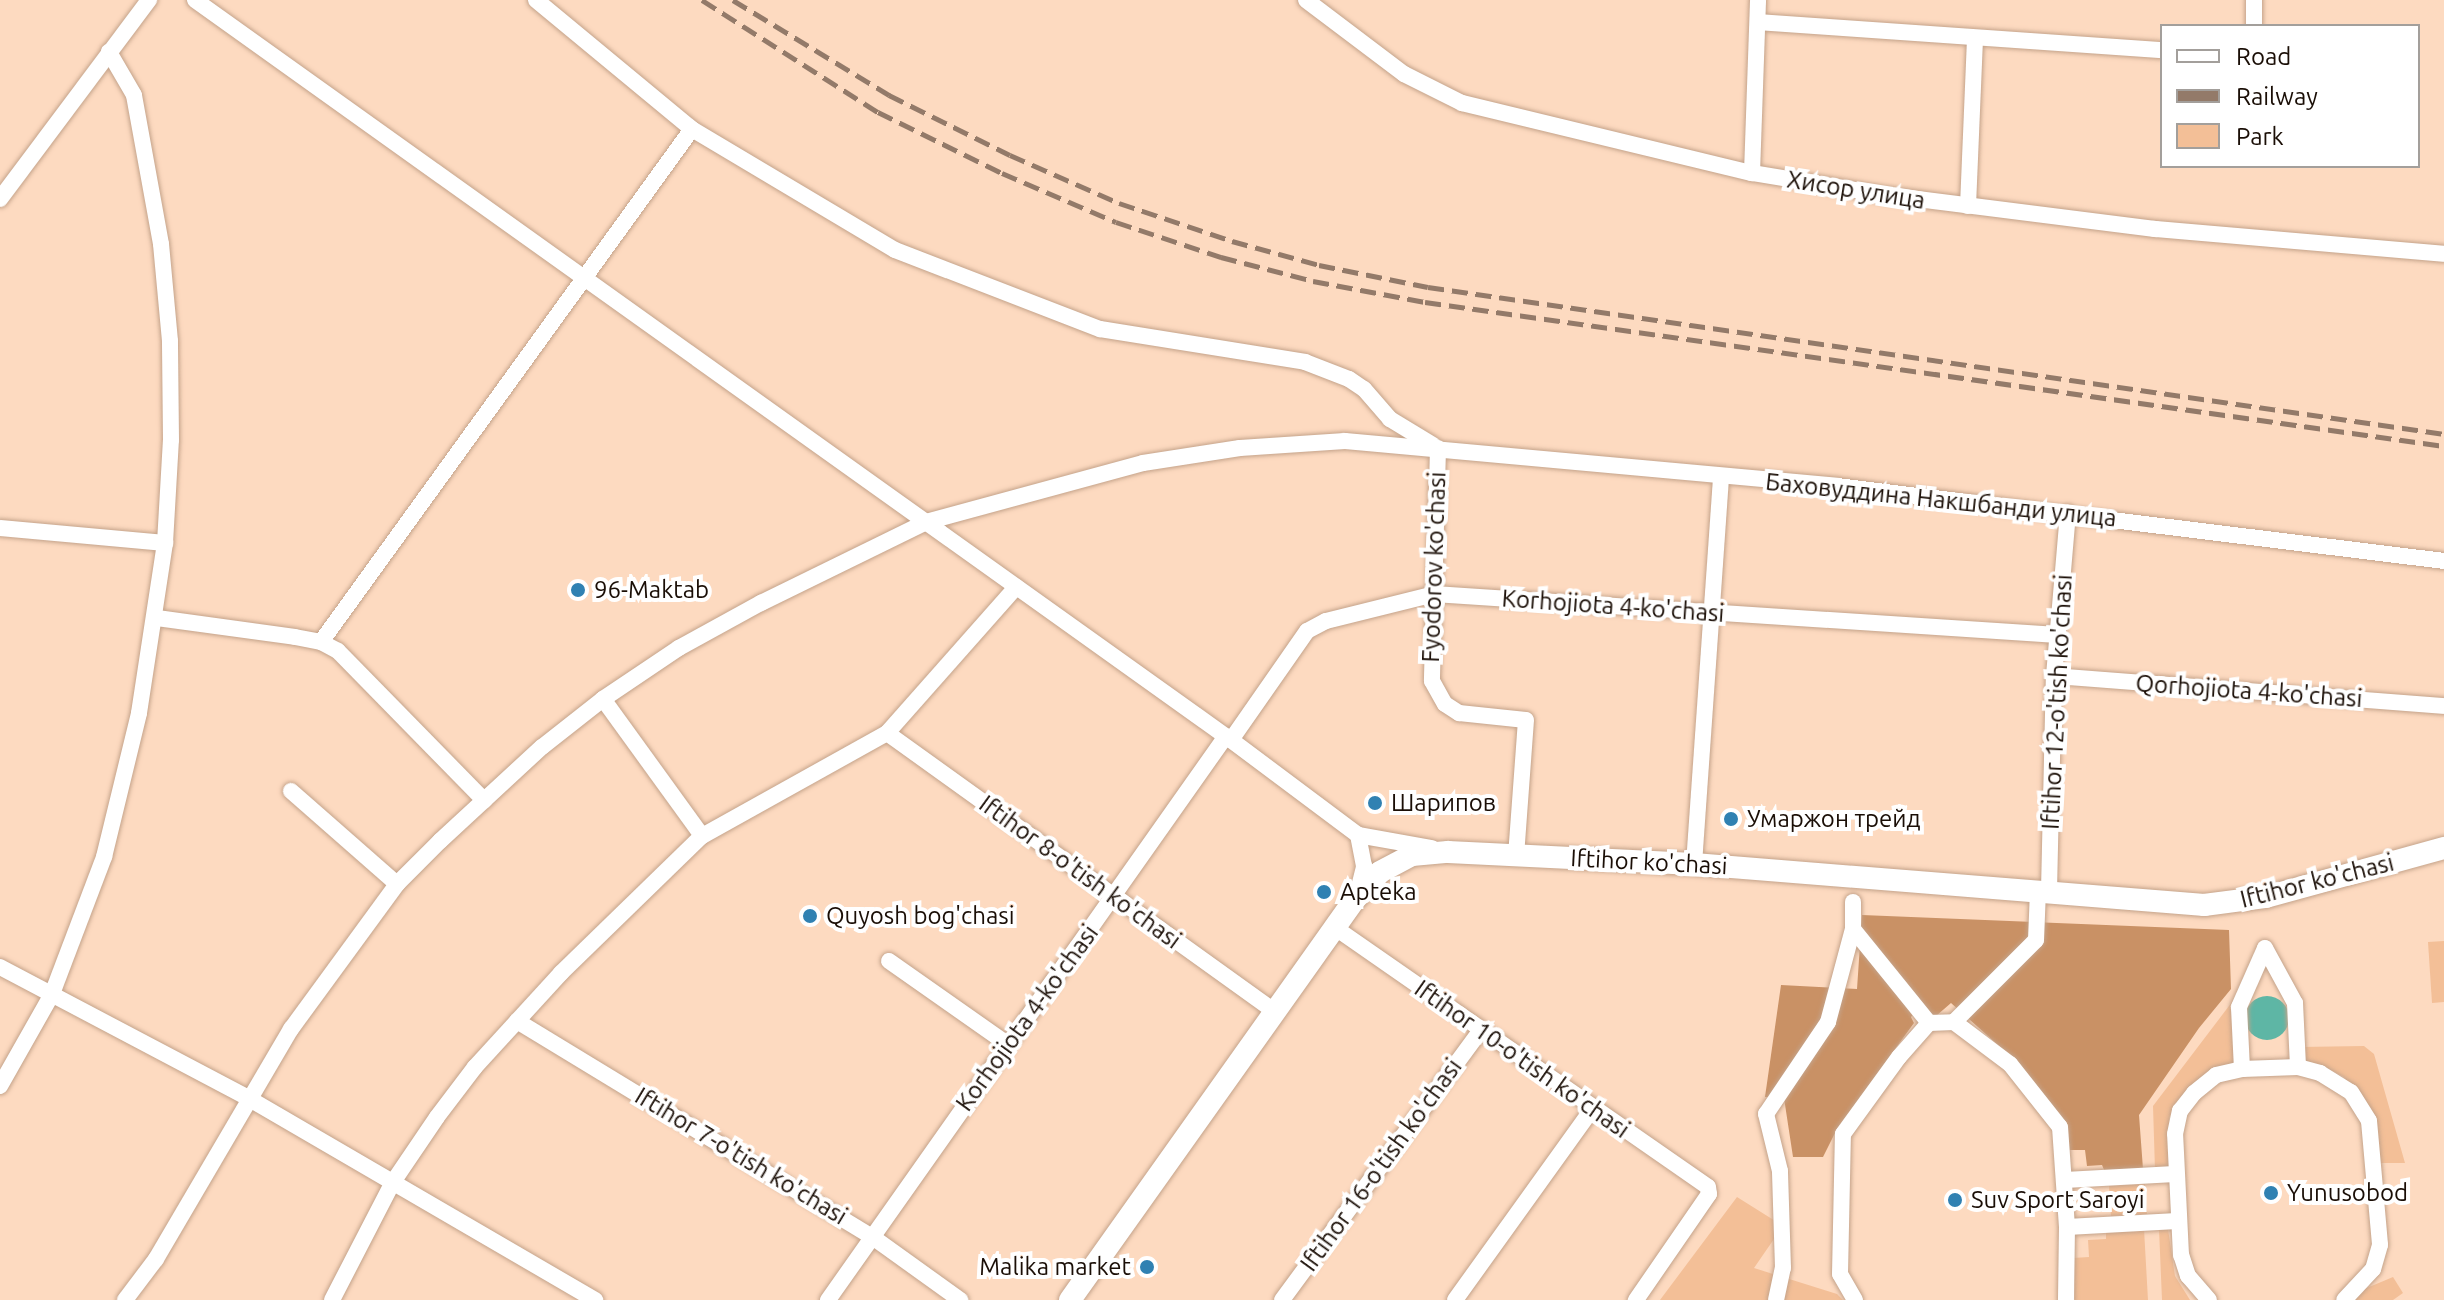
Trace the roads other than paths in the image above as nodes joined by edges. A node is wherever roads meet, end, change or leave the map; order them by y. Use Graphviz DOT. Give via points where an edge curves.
graph roads {
  1 [pos="149,0"];
  2 [pos="195,0"];
  3 [pos="536,0"];
  4 [pos="1306,0"];
  5 [pos="1758,0"];
  6 [pos="2254,0"];
  7 [pos="1758,22"];
  8 [pos="2254,24"];
  9 [pos="1975,38"];
  10 [pos="2160,50"];
  11 [pos="109,52"];
  12 [pos="692,129"];
  13 [pos="1752,173"];
  14 [pos="0,199"];
  15 [pos="1968,206"];
  16 [pos="2444,254"];
  17 [pos="585,278"];
  18 [pos="1438,448"];
  19 [pos="1721,477"];
  20 [pos="2068,513"];
  21 [pos="926,522"];
  22 [pos="0,528"];
  23 [pos="165,543"];
  24 [pos="2444,561"];
  25 [pos="1016,587"];
  26 [pos="1434,594"];
  27 [pos="1711,613"];
  28 [pos="157,618"];
  29 [pos="2058,635"];
  30 [pos="321,642"];
  31 [pos="2054,676"];
  32 [pos="603,699"];
  33 [pos="2444,706"];
  34 [pos="887,733"];
  35 [pos="1228,738"];
  36 [pos="291,791"];
  37 [pos="484,800"];
  38 [pos="1358,835"];
  39 [pos="702,836"];
  40 [pos="2444,848"];
  41 [pos="1448,852"];
  42 [pos="1516,855"];
  43 [pos="1694,864"];
  44 [pos="397,884"];
  45 [pos="2044,891"];
  46 [pos="1114,896"];
  47 [pos="1356,898"];
  48 [pos="1853,902"];
  49 [pos="1334,927"];
  50 [pos="1853,929"];
  51 [pos="889,961"];
  52 [pos="0,967"];
  53 [pos="52,994"];
  54 [pos="1274,1011"];
  55 [pos="517,1021"];
  56 [pos="1954,1022"];
  57 [pos="1929,1023"];
  58 [pos="1481,1030"];
  59 [pos="1007,1044"];
  60 [pos="2298,1067"];
  61 [pos="2242,1069"];
  62 [pos="0,1086"];
  63 [pos="248,1098"];
  64 [pos="1592,1109"];
  65 [pos="2175,1174"];
  66 [pos="2065,1180"];
  67 [pos="393,1182"];
  68 [pos="2177,1221"];
  69 [pos="2067,1227"];
  70 [pos="871,1236"];
  71 [pos="125,1300"];
  72 [pos="332,1300"];
  73 [pos="595,1300"];
  74 [pos="828,1300"];
  75 [pos="960,1300"];
  76 [pos="1070,1300"];
  77 [pos="1282,1300"];
  78 [pos="1455,1300"];
  79 [pos="1636,1300"];
  80 [pos="1776,1300"];
  81 [pos="1855,1300"];
  82 [pos="2066,1300"];
  83 [pos="2209,1300"];
  84 [pos="2344,1300"];
  1 -- 11 [label="street"];
  2 -- 17 [label="street"];
  3 -- 12 [label="street"];
  4 -- 13 [label="street, Хисор улица" via="1404,74 1462,103"];
  5 -- 7 [label="street"];
  6 -- 8 [label="street"];
  7 -- 9 [label="street"];
  7 -- 13 [label="street"];
  9 -- 10 [label="street"];
  9 -- 15 [label="street"];
  11 -- 14 [label="street"];
  11 -- 23 [label="street" via="134,95 161,244 171,383"];
  12 -- 17 [label="street"];
  12 -- 18 [label="street" via="895,250 1100,329 1305,362 1349,379 1390,419"];
  13 -- 15 [label="street, Хисор улица"];
  15 -- 16 [label="street, Хисор улица"];
  17 -- 21 [label="street"];
  17 -- 30 [label="street"];
  18 -- 19 [label="street, Баховуддина Накшбанди улица"];
  18 -- 21 [label="street, Баховуддина Накшбанди улица" via="1345,441 1240,448 1143,463"];
  18 -- 26 [label="street, Fyodorov ko'chasi"];
  19 -- 20 [label="street, Баховуддина Накшбанди улица"];
  19 -- 27 [label="street"];
  20 -- 24 [label="street, Баховуддина Накшбанди улица"];
  20 -- 29 [label="street, Iftihor 12-o'tish ko'chasi"];
  21 -- 25 [label="street"];
  21 -- 32 [label="street, Баховуддина Накшбанди улица" via="719,625"];
  22 -- 23 [label="street"];
  23 -- 28 [label="street"];
  25 -- 34 [label="street"];
  25 -- 35 [label="street"];
  26 -- 27 [label="street, Korhojiota 4-ko'chasi"];
  26 -- 35 [label="street, Korhojiota 4-ko'chasi" via="1336,618 1307,631"];
  26 -- 42 [label="street, Fyodorov ko'chasi" via="1430,669 1436,692 1459,713 1526,720"];
  27 -- 29 [label="street, Korhojiota 4-ko'chasi"];
  27 -- 43 [label="street"];
  28 -- 30 [label="street"];
  28 -- 53 [label="street" via="117,809 89,903"];
  29 -- 31 [label="street, Iftihor 12-o'tish ko'chasi"];
  30 -- 37 [label="street" via="352,662"];
  31 -- 33 [label="street, Qorhojiota 4-ko'chasi"];
  31 -- 45 [label="street, Iftihor 12-o'tish ko'chasi"];
  32 -- 37 [label="street, Баховуддина Накшбанди улица"];
  32 -- 39 [label="street"];
  34 -- 39 [label="street"];
  34 -- 46 [label="street, Iftihor 8-o'tish ko'chasi"];
  35 -- 38 [label="street"];
  35 -- 46 [label="street, Korhojiota 4-ko'chasi"];
  36 -- 44 [label="street"];
  37 -- 44 [label="street, Баховуддина Накшбанди улица"];
  38 -- 41 [label="street"];
  38 -- 47 [label="street" via="1364,866"];
  39 -- 55 [label="street"];
  40 -- 45 [label="main road, Iftihor ko'chasi" via="2237,903 2175,904"];
  41 -- 42 [label="main road, Iftihor ko'chasi"];
  41 -- 47 [label="main road, Iftihor ko'chasi" via="1395,861"];
  42 -- 43 [label="main road, Iftihor ko'chasi"];
  43 -- 45 [label="main road, Iftihor ko'chasi"];
  44 -- 63 [label="street, Баховуддина Накшбанди улица" via="291,1029"];
  45 -- 56 [label="street, Iftihor 12-o'tish ko'chasi" via="2036,940"];
  46 -- 54 [label="street, Iftihor 8-o'tish ko'chasi"];
  46 -- 59 [label="street, Korhojiota 4-ko'chasi"];
  47 -- 49 [label="main road, Iftihor ko'chasi"];
  48 -- 50 [label="street"];
  49 -- 54 [label="main road, Iftihor ko'chasi"];
  49 -- 58 [label="street, Iftihor 10-o'tish ko'chasi"];
  50 -- 57 [label="street"];
  50 -- 80 [label="street" via="1828,1022 1766,1114 1780,1171 1783,1268"];
  51 -- 59 [label="street"];
  52 -- 53 [label="street"];
  53 -- 62 [label="street"];
  53 -- 63 [label="street"];
  54 -- 76 [label="main road, Iftihor ko'chasi"];
  55 -- 67 [label="street" via="437,1117"];
  55 -- 70 [label="street, Iftihor 7-o'tish ko'chasi"];
  56 -- 57 [label="street"];
  56 -- 66 [label="street" via="2010,1064 2060,1127"];
  57 -- 81 [label="street" via="1843,1134 1840,1274"];
  58 -- 64 [label="street, Iftihor 10-o'tish ko'chasi"];
  58 -- 77 [label="street, Iftihor 16-o'tish ko'chasi"];
  59 -- 70 [label="street, Korhojiota 4-ko'chasi"];
  60 -- 61 [label="street"];
  60 -- 61 [label="street" via="2295,1003 2265,948 2239,1007"];
  60 -- 84 [label="street" via="2337,1080 2369,1121 2380,1245 2373,1269"];
  61 -- 65 [label="street" via="2216,1075 2180,1111"];
  63 -- 67 [label="street"];
  63 -- 71 [label="street, Баховуддина Накшбанди улица" via="156,1259"];
  64 -- 78 [label="street"];
  64 -- 79 [label="street, Iftihor 10-o'tish ko'chasi" via="1710,1190"];
  65 -- 66 [label="street"];
  65 -- 68 [label="street"];
  66 -- 69 [label="street"];
  67 -- 72 [label="street"];
  67 -- 73 [label="street"];
  68 -- 69 [label="street"];
  68 -- 83 [label="street" via="2188,1276"];
  69 -- 82 [label="street"];
  70 -- 74 [label="street, Korhojiota 4-ko'chasi"];
  70 -- 75 [label="street, Iftihor 7-o'tish ko'chasi"];
}
